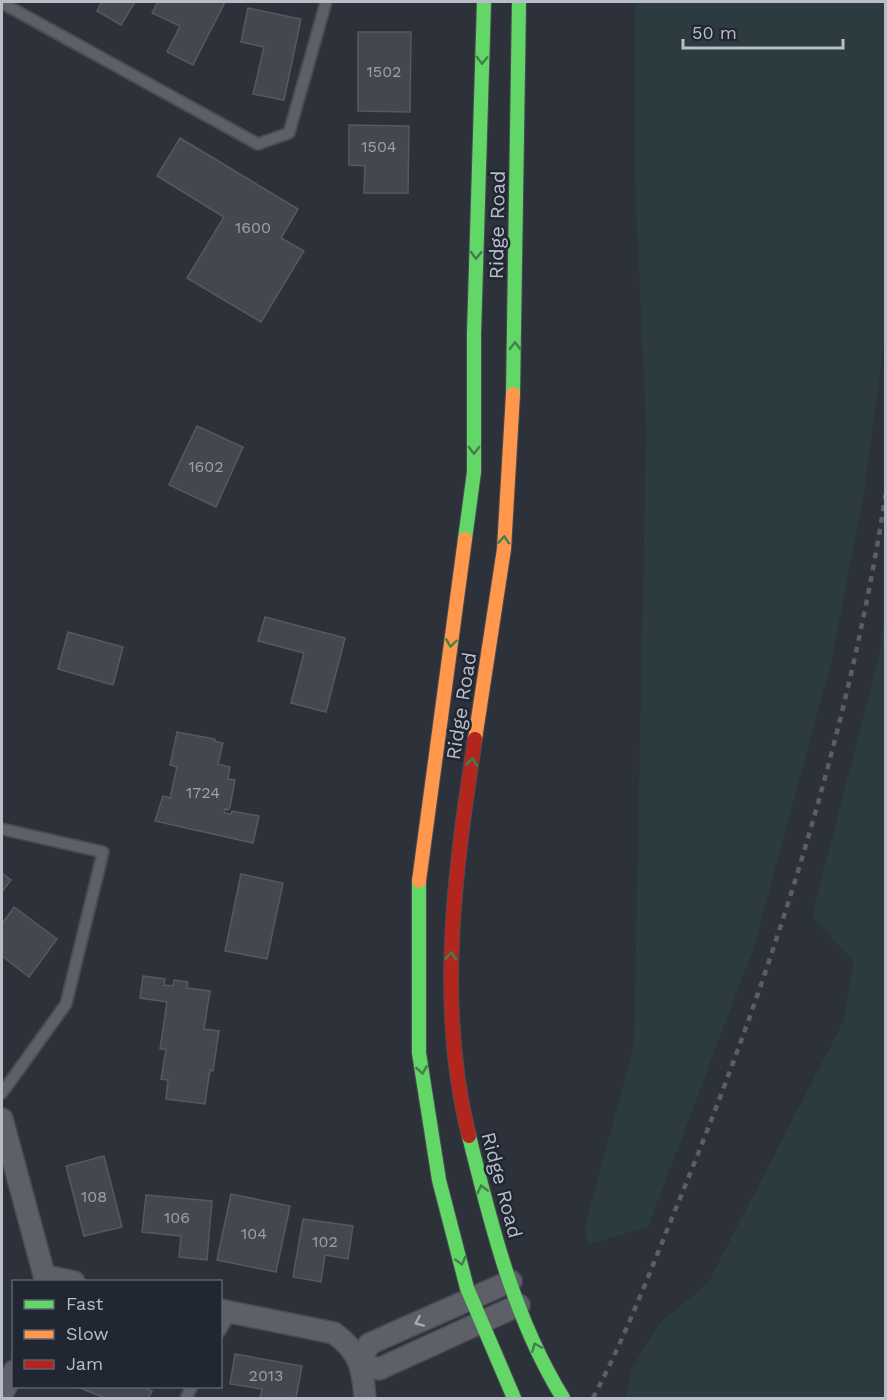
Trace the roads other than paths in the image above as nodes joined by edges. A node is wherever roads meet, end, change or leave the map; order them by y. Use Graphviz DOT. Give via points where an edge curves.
graph roads {
  1 [pos="326,2"];
  2 [pos="483,2"];
  3 [pos="519,2"];
  4 [pos="2,3"];
  5 [pos="2,830"];
  6 [pos="436,1013"];
  7 [pos="2,1093"];
  8 [pos="2,1119"];
  9 [pos="46,1279"];
  10 [pos="511,1281"];
  11 [pos="471,1298"];
  12 [pos="519,1305"];
  13 [pos="226,1311"];
  14 [pos="482,1322"];
  15 [pos="360,1363"];
  16 [pos="12,1375"];
  17 [pos="2,1394"];
  18 [pos="365,1398"];
  19 [pos="514,1398"];
  20 [pos="563,1398"];
  1 -- 4 [label="lane" via="290,133 258,144"];
  2 -- 6 [label="main road, Ridge Road, one-way" via="474,472 463,594 419,885"];
  6 -- 3 [label="main road, Ridge Road, one-way" via="450,973 459,847 492,598 504,549 514,385"];
  5 -- 7 [label="lane" via="103,852 66,1004"];
  10 -- 6 [label="main road, Ridge Road, one-way" via="495,1241"];
  6 -- 11 [label="main road, Ridge Road, one-way" via="419,1053 439,1180"];
  8 -- 9 [label="street"];
  10 -- 11 [label="street"];
  10 -- 12 [label="main road, Ridge Road"];
  11 -- 14 [label="main road, Ridge Road"];
  11 -- 15 [label="street, one-way" via="369,1344"];
  12 -- 14 [label="street"];
  20 -- 12 [label="main road, Ridge Road, one-way" via="544,1369"];
  13 -- 15 [label="street" via="334,1333 349,1344"];
  14 -- 15 [label="street" via="379,1369"];
  14 -- 19 [label="main road, Ridge Road"];
  15 -- 18 [label="street"];
  16 -- 17 [label="street"];
}
